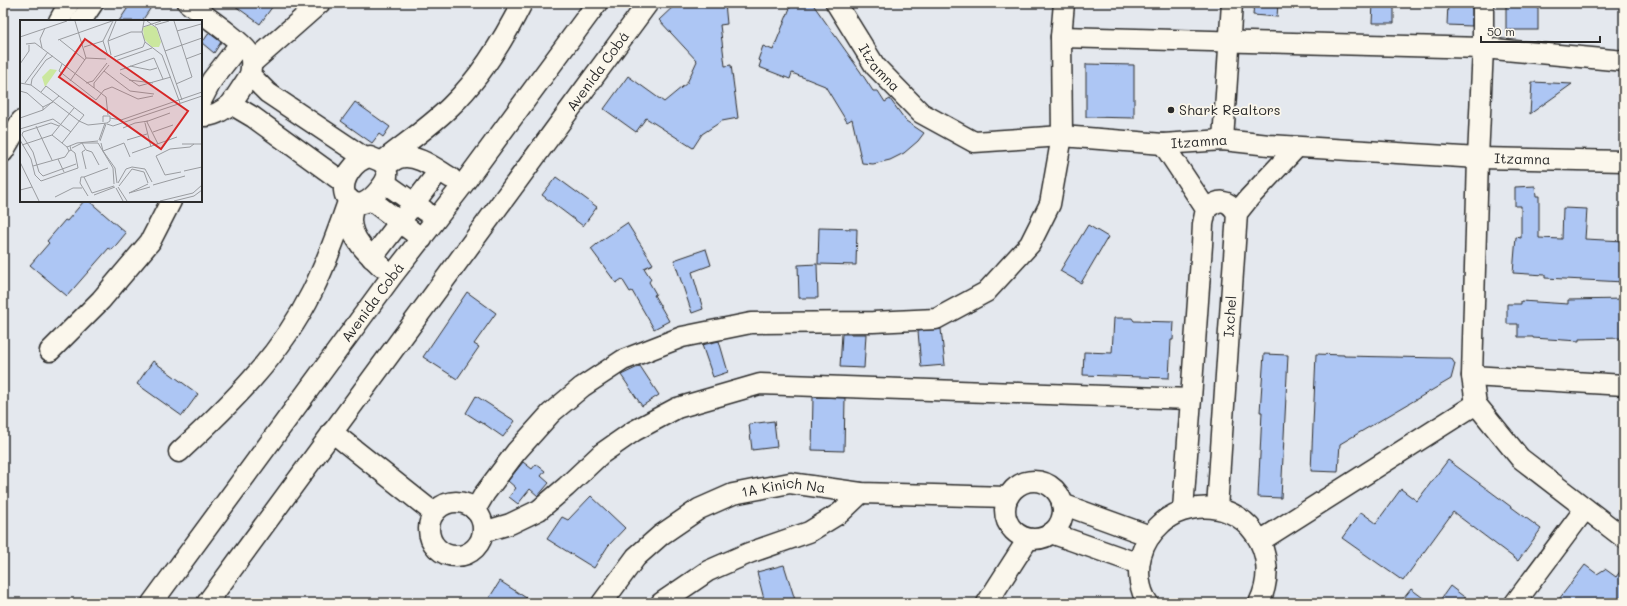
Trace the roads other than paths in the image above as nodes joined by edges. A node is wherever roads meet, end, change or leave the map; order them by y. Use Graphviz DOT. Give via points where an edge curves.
graph roads {
  1 [pos="69,3"];
  2 [pos="92,3"];
  3 [pos="188,3"];
  4 [pos="320,3"];
  5 [pos="522,3"];
  6 [pos="596,3"];
  7 [pos="648,3"];
  8 [pos="836,3"];
  9 [pos="1064,3"];
  10 [pos="1232,3"];
  11 [pos="1483,3"];
  12 [pos="60,20"];
  13 [pos="82,20"];
  14 [pos="1061,37"];
  15 [pos="1229,41"];
  16 [pos="240,44"];
  17 [pos="1483,48"];
  18 [pos="1624,61"];
  19 [pos="251,69"];
  20 [pos="231,104"];
  21 [pos="203,116"];
  22 [pos="20,123"];
  23 [pos="1062,136"];
  24 [pos="1223,140"];
  25 [pos="1163,144"];
  26 [pos="1297,147"];
  27 [pos="3,152"];
  28 [pos="1478,158"];
  29 [pos="1624,161"];
  30 [pos="379,167"];
  31 [pos="439,171"];
  32 [pos="462,186"];
  33 [pos="354,196"];
  34 [pos="171,202"];
  35 [pos="414,203"];
  36 [pos="1206,209"];
  37 [pos="1237,213"];
  38 [pos="436,219"];
  39 [pos="399,222"];
  40 [pos="422,239"];
  41 [pos="372,258"];
  42 [pos="392,276"];
  43 [pos="50,351"];
  44 [pos="1472,376"];
  45 [pos="1624,386"];
  46 [pos="1191,399"];
  47 [pos="1476,404"];
  48 [pos="332,432"];
  49 [pos="179,452"];
  50 [pos="861,493"];
  51 [pos="1007,498"];
  52 [pos="1062,504"];
  53 [pos="1217,508"];
  54 [pos="1585,509"];
  55 [pos="476,510"];
  56 [pos="1183,510"];
  57 [pos="434,512"];
  58 [pos="482,532"];
  59 [pos="1051,533"];
  60 [pos="1150,536"];
  61 [pos="1624,538"];
  62 [pos="1028,539"];
  63 [pos="1260,541"];
  64 [pos="1139,564"];
  65 [pos="1265,600"];
  66 [pos="1146,602"];
  67 [pos="152,603"];
  68 [pos="207,603"];
  69 [pos="602,603"];
  70 [pos="661,603"];
  71 [pos="987,603"];
  72 [pos="1515,603"];
  1 -- 12 [label="street"];
  2 -- 13 [label="street"];
  3 -- 16 [label="street"];
  4 -- 19 [label="street"];
  5 -- 30 [label="street" via="491,59 471,86"];
  6 -- 32 [label="street, Avenida Cobá"];
  7 -- 48 [label="street, Avenida Cobá"];
  8 -- 23 [label="street, Itzamna" via="875,66 921,113 974,142"];
  9 -- 14 [label="street"];
  10 -- 15 [label="street"];
  11 -- 17 [label="street"];
  14 -- 15 [label="street"];
  14 -- 23 [label="street"];
  15 -- 17 [label="street"];
  15 -- 24 [label="street"];
  16 -- 19 [label="street" via="249,53"];
  16 -- 21 [label="street" via="212,80"];
  17 -- 18 [label="street"];
  17 -- 28 [label="street"];
  19 -- 20 [label="street"];
  19 -- 30 [label="street" via="268,94"];
  20 -- 21 [label="street" via="220,112"];
  20 -- 33 [label="street" via="253,117"];
  22 -- 27 [label="street"];
  23 -- 25 [label="street, Itzamna"];
  23 -- 55 [label="street" via="1050,204 1030,244 986,292 936,319 751,323 682,337 622,360 582,387 551,413 516,452 485,493"];
  24 -- 25 [label="street, Itzamna"];
  24 -- 26 [label="street, Itzamna"];
  25 -- 36 [label="street"];
  26 -- 28 [label="street, Itzamna"];
  26 -- 37 [label="street"];
  28 -- 29 [label="street, Itzamna"];
  28 -- 44 [label="street"];
  30 -- 31 [label="street" via="398,158 411,157"];
  30 -- 33 [label="street"];
  30 -- 33 [label="street" via="359,161 346,177"];
  30 -- 35 [label="street"];
  31 -- 32 [label="street"];
  31 -- 35 [label="street"];
  32 -- 38 [label="street, Avenida Cobá"];
  33 -- 39 [label="street"];
  33 -- 41 [label="street" via="352,229 356,239"];
  33 -- 49 [label="street" via="312,293 288,334 258,374"];
  34 -- 43 [label="street" via="150,242 101,300"];
  35 -- 38 [label="street"];
  35 -- 39 [label="street"];
  36 -- 37 [label="street" via="1221,201 1232,205"];
  36 -- 46 [label="street"];
  37 -- 53 [label="street, Ixchel"];
  38 -- 40 [label="street, Avenida Cobá"];
  39 -- 40 [label="street"];
  39 -- 41 [label="street"];
  40 -- 42 [label="street, Avenida Cobá"];
  41 -- 42 [label="street"];
  42 -- 67 [label="street, Avenida Cobá"];
  44 -- 45 [label="street"];
  44 -- 47 [label="street"];
  46 -- 56 [label="street"];
  46 -- 58 [label="street" via="760,384 676,408 634,431 601,454 539,510 510,524"];
  47 -- 54 [label="street" via="1520,458"];
  47 -- 63 [label="street"];
  48 -- 57 [label="street"];
  48 -- 68 [label="street, Avenida Cobá"];
  50 -- 51 [label="street, 1A Kinich Na"];
  50 -- 69 [label="street, 1A Kinich Na" via="790,484 733,494 699,509 661,535 636,557"];
  50 -- 70 [label="street" via="840,513 809,532 749,553 708,571"];
  51 -- 52 [label="street" via="1018,485 1025,482 1041,482 1055,490"];
  51 -- 62 [label="street" via="1004,512 1009,527"];
  52 -- 59 [label="street" via="1062,517"];
  52 -- 60 [label="street"];
  53 -- 56 [label="street"];
  53 -- 63 [label="street" via="1242,520"];
  54 -- 61 [label="street"];
  54 -- 72 [label="street"];
  55 -- 57 [label="street" via="464,503 450,502"];
  55 -- 58 [label="street" via="482,520"];
  56 -- 60 [label="street" via="1165,520"];
  57 -- 58 [label="street" via="428,526 429,534 442,552 456,556 471,551 480,540"];
  59 -- 62 [label="street" via="1042,538"];
  59 -- 64 [label="street"];
  60 -- 64 [label="street"];
  62 -- 71 [label="street"];
  63 -- 65 [label="street" via="1266,554 1268,568"];
  64 -- 66 [label="street" via="1139,576"];
}
